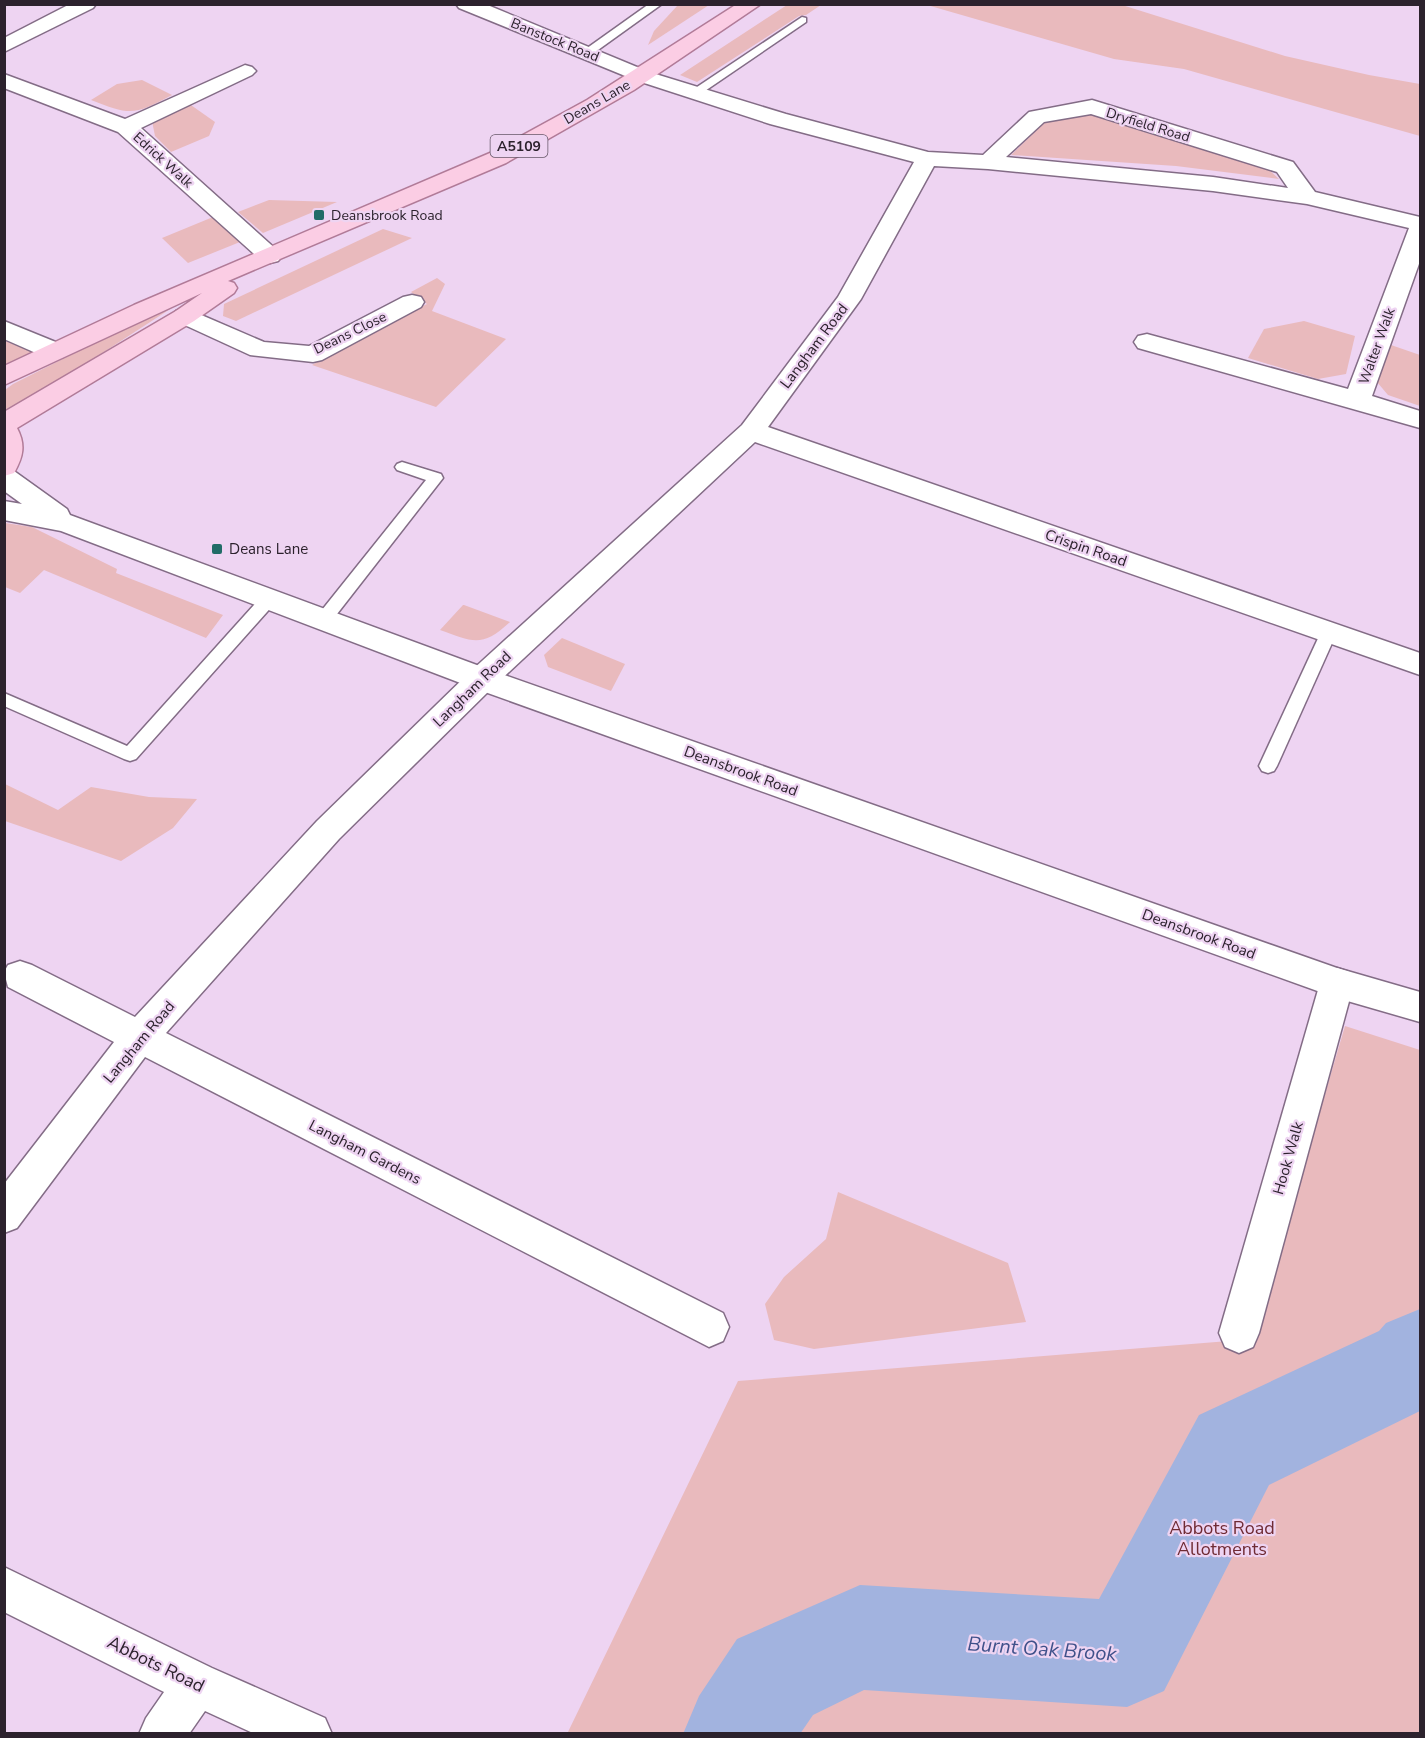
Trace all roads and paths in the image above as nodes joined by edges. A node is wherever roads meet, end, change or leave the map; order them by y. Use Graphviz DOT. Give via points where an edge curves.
graph roads {
  1 [pos="86,4"];
  2 [pos="466,4"];
  3 [pos="657,4"];
  4 [pos="751,4"];
  5 [pos="802,20"];
  6 [pos="4,46"];
  7 [pos="587,53"];
  8 [pos="245,71"];
  9 [pos="642,76"];
  10 [pos="4,80"];
  11 [pos="695,93"];
  12 [pos="126,127"];
  13 [pos="927,159"];
  14 [pos="988,162"];
  15 [pos="1307,196"];
  16 [pos="1420,224"];
  17 [pos="1420,230"];
  18 [pos="270,256"];
  19 [pos="412,302"];
  20 [pos="185,316"];
  21 [pos="4,329"];
  22 [pos="1147,342"];
  23 [pos="54,351"];
  24 [pos="4,377"];
  25 [pos="1357,400"];
  26 [pos="1420,420"];
  27 [pos="4,424"];
  28 [pos="4,429"];
  29 [pos="751,431"];
  30 [pos="4,467"];
  31 [pos="402,467"];
  32 [pos="4,477"];
  33 [pos="4,510"];
  34 [pos="66,523"];
  35 [pos="269,599"];
  36 [pos="324,619"];
  37 [pos="1329,632"];
  38 [pos="1420,664"];
  39 [pos="482,678"];
  40 [pos="4,699"];
  41 [pos="1268,766"];
  42 [pos="20,976"];
  43 [pos="1337,983"];
  44 [pos="1420,1007"];
  45 [pos="140,1037"];
  46 [pos="4,1215"];
  47 [pos="709,1328"];
  48 [pos="1239,1333"];
  49 [pos="4,1589"];
  50 [pos="196,1684"];
  51 [pos="162,1734"];
  52 [pos="309,1734"];
  1 -- 6 [label="street"];
  2 -- 7 [label="street, Banstock Road"];
  3 -- 7 [label="lane"];
  4 -- 9 [label="main road, Deans Lane / A5109"];
  5 -- 11 [label="lane"];
  7 -- 9 [label="street, Banstock Road"];
  8 -- 12 [label="street"];
  9 -- 11 [label="street"];
  9 -- 18 [label="main road, Deans Lane / A5109" via="498,158"];
  10 -- 12 [label="street, Edrick Walk"];
  11 -- 13 [label="street"];
  12 -- 18 [label="street, Edrick Walk"];
  13 -- 14 [label="street"];
  13 -- 29 [label="street, Langham Road" via="849,299"];
  14 -- 15 [label="street"];
  14 -- 15 [label="street, Dryfield Road" via="1037,117 1092,107 1285,167"];
  15 -- 16 [label="street"];
  17 -- 25 [label="street, Walter Walk"];
  18 -- 20 [label="main road, Deans Lane / A5109"];
  18 -- 23 [label="main road, Deans Lane / A5109" via="196,285"];
  19 -- 20 [label="street, Deans Close" via="313,354 259,349"];
  20 -- 27 [label="main road, Deans Lane / A5109"];
  21 -- 23 [label="street"];
  22 -- 25 [label="street"];
  23 -- 24 [label="main road, Deans Lane / A5109"];
  25 -- 26 [label="street, Walter Walk"];
  28 -- 30 [label="main road" via="11,441 11,455"];
  29 -- 37 [label="street, Crispin Road"];
  29 -- 39 [label="street, Langham Road"];
  31 -- 36 [label="lane" via="436,478"];
  32 -- 34 [label="street, Deansbrook Road"];
  33 -- 34 [label="street, Deansbrook Road"];
  34 -- 35 [label="street, Deansbrook Road"];
  35 -- 36 [label="street, Deansbrook Road"];
  35 -- 40 [label="lane" via="130,754"];
  36 -- 39 [label="street, Deansbrook Road"];
  37 -- 38 [label="street, Crispin Road"];
  37 -- 41 [label="lane"];
  39 -- 43 [label="street, Deansbrook Road"];
  39 -- 45 [label="street, Langham Road" via="328,830"];
  42 -- 45 [label="street, Langham Gardens"];
  43 -- 44 [label="street, Deansbrook Road"];
  43 -- 48 [label="street, Hook Walk"];
  45 -- 46 [label="street, Langham Road"];
  45 -- 47 [label="street, Langham Gardens"];
  49 -- 50 [label="street, Abbots Road"];
  50 -- 51 [label="street"];
  50 -- 52 [label="street, Abbots Road"];
}
